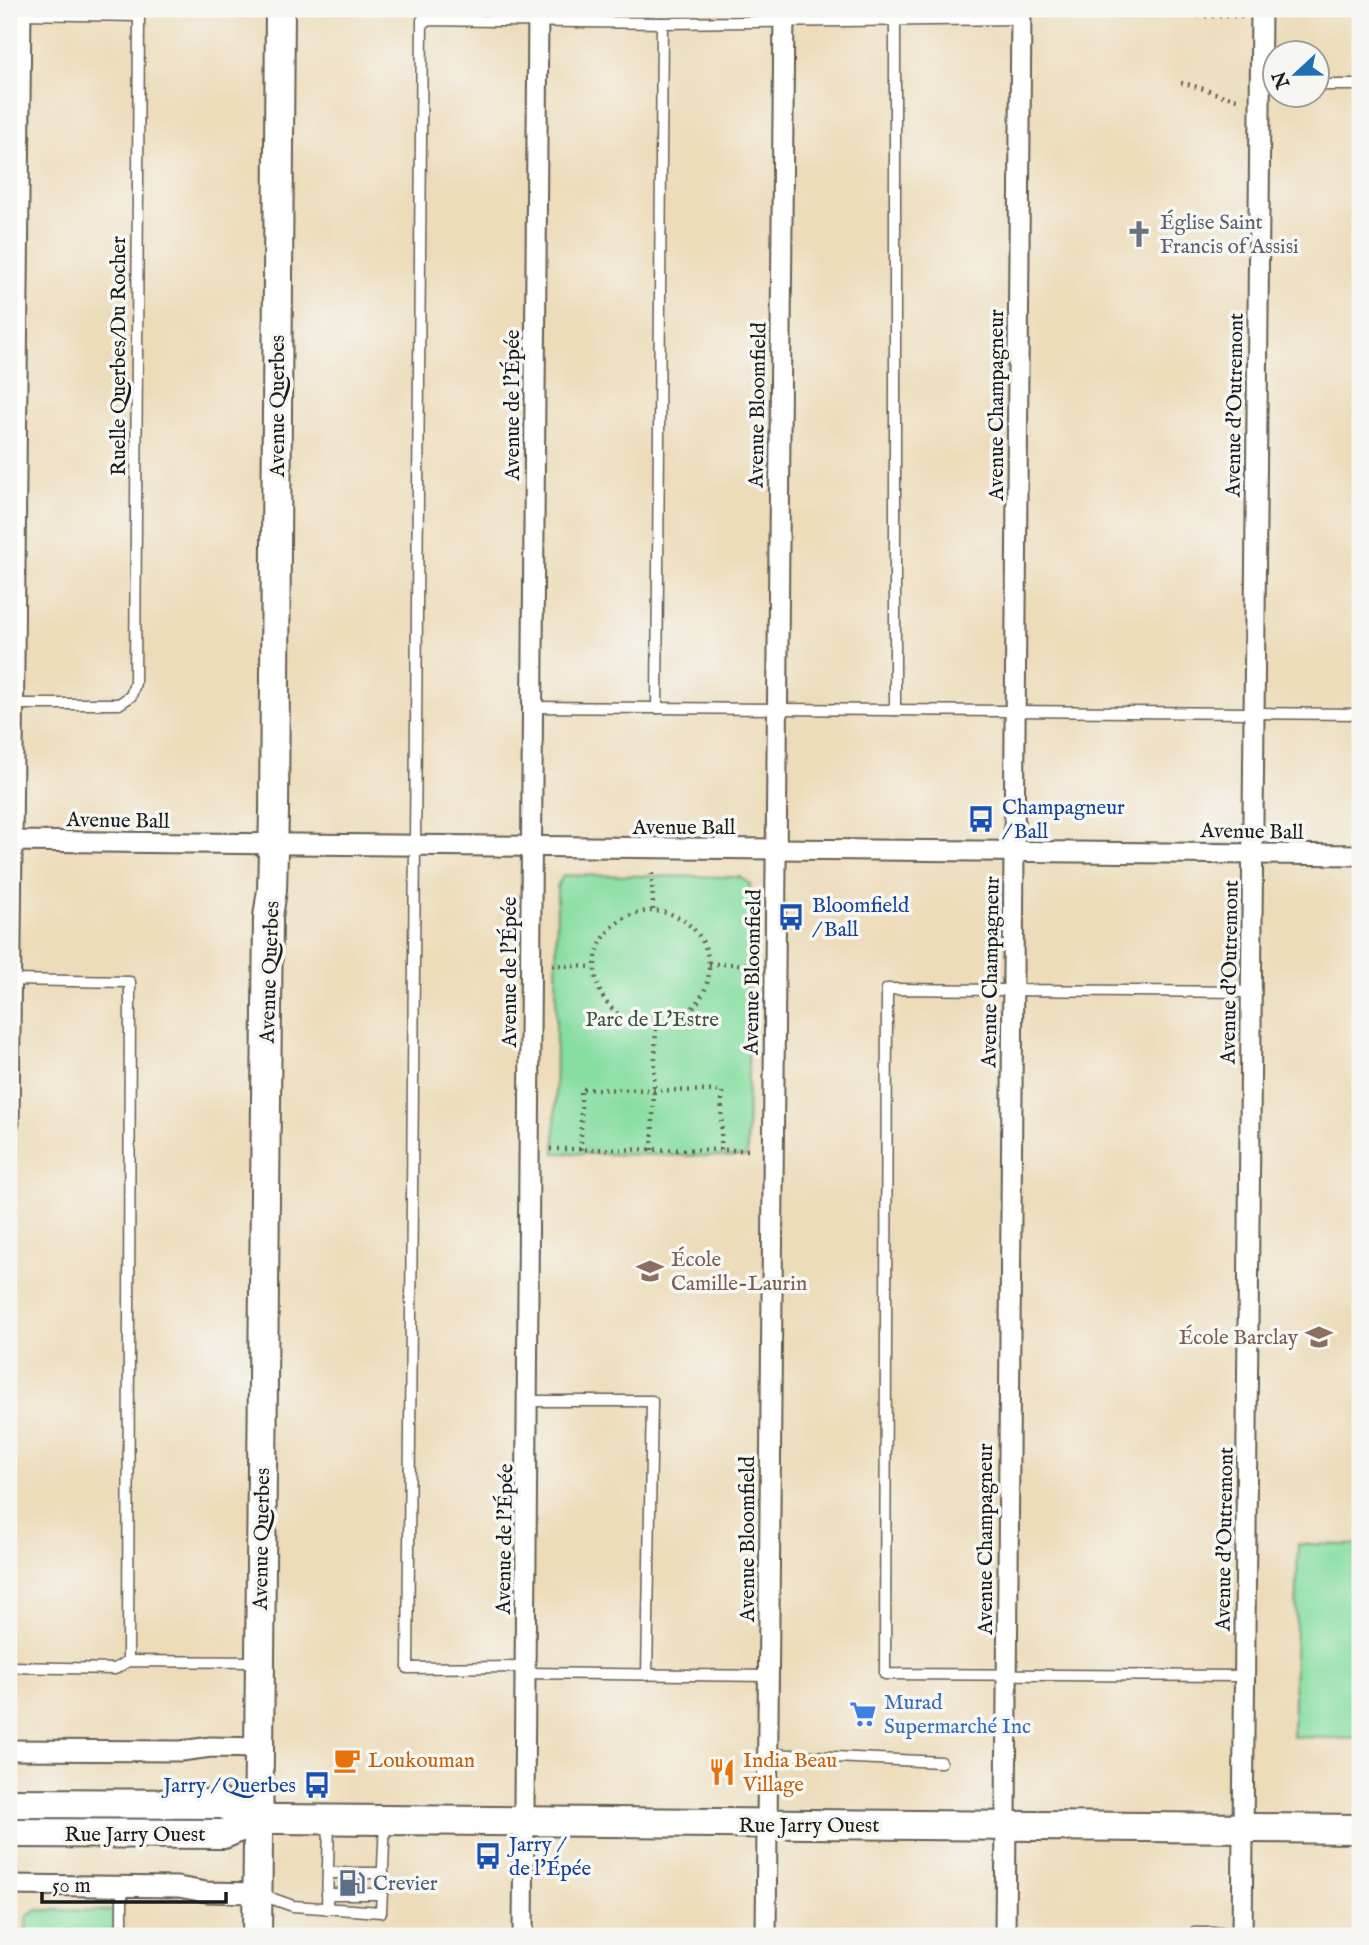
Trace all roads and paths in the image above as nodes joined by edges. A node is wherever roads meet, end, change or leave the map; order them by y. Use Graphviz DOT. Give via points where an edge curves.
graph roads {
  1 [pos="280,9"];
  2 [pos="21,12"];
  3 [pos="1261,12"];
  4 [pos="1021,14"];
  5 [pos="538,15"];
  6 [pos="784,15"];
  7 [pos="1184,16"];
  8 [pos="895,18"];
  9 [pos="662,23"];
  10 [pos="1262,38"];
  11 [pos="1181,83"];
  12 [pos="1330,85"];
  13 [pos="1360,85"];
  14 [pos="1260,91"];
  15 [pos="1265,108"];
  16 [pos="12,704"];
  17 [pos="533,707"];
  18 [pos="657,708"];
  19 [pos="777,709"];
  20 [pos="895,710"];
  21 [pos="1016,712"];
  22 [pos="1254,713"];
  23 [pos="1360,715"];
  24 [pos="10,841"];
  25 [pos="273,845"];
  26 [pos="414,846"];
  27 [pos="532,848"];
  28 [pos="776,849"];
  29 [pos="1014,852"];
  30 [pos="1253,853"];
  31 [pos="1360,855"];
  32 [pos="652,873"];
  33 [pos="653,910"];
  34 [pos="709,964"];
  35 [pos="754,964"];
  36 [pos="552,965"];
  37 [pos="594,967"];
  38 [pos="10,980"];
  39 [pos="1013,990"];
  40 [pos="1252,992"];
  41 [pos="656,1026"];
  42 [pos="654,1090"];
  43 [pos="9,1123"];
  44 [pos="550,1149"];
  45 [pos="581,1150"];
  46 [pos="652,1150"];
  47 [pos="721,1150"];
  48 [pos="751,1150"];
  49 [pos="528,1401"];
  50 [pos="128,1661"];
  51 [pos="260,1662"];
  52 [pos="9,1667"];
  53 [pos="525,1670"];
  54 [pos="647,1675"];
  55 [pos="1007,1675"];
  56 [pos="769,1676"];
  57 [pos="1245,1676"];
  58 [pos="260,1748"];
  59 [pos="9,1750"];
  60 [pos="769,1754"];
  61 [pos="941,1762"];
  62 [pos="9,1803"];
  63 [pos="259,1819"];
  64 [pos="329,1820"];
  65 [pos="385,1820"];
  66 [pos="524,1821"];
  67 [pos="769,1824"];
  68 [pos="1006,1826"];
  69 [pos="1244,1828"];
  70 [pos="1360,1829"];
  71 [pos="9,1833"];
  72 [pos="328,1873"];
  73 [pos="383,1873"];
  74 [pos="9,1885"];
  75 [pos="122,1886"];
  76 [pos="258,1893"];
  77 [pos="327,1894"];
  78 [pos="382,1894"];
  79 [pos="327,1909"];
  80 [pos="366,1912"];
  81 [pos="366,1925"];
  82 [pos="1194,1933"];
  83 [pos="1242,1935"];
  84 [pos="122,1936"];
  85 [pos="257,1936"];
  86 [pos="523,1936"];
  87 [pos="766,1936"];
  88 [pos="1005,1936"];
  1 -- 25 [label="street, Avenue Querbes"];
  2 -- 16 [label="street"];
  2 -- 16 [label="lane, Ruelle Querbes/Du Rocher" via="139,16 135,683 131,696 119,704"];
  3 -- 7 [label="path"];
  3 -- 10 [label="street, Avenue d'Outremont"];
  4 -- 8 [label="lane"];
  4 -- 21 [label="street, Avenue Champagneur"];
  5 -- 9 [label="lane"];
  5 -- 17 [label="street, Avenue de l'Épée"];
  5 -- 26 [label="lane" via="422,20"];
  6 -- 8 [label="lane"];
  6 -- 9 [label="lane"];
  6 -- 19 [label="street, Avenue Bloomfield"];
  8 -- 20 [label="lane"];
  9 -- 18 [label="lane"];
  11 -- 14 [label="path" via="1230,98"];
  12 -- 13 [label="lane"];
  15 -- 22 [label="street, Avenue d'Outremont"];
  16 -- 24 [label="street"];
  17 -- 18 [label="lane"];
  17 -- 27 [label="street, Avenue de l'Épée"];
  18 -- 19 [label="lane"];
  19 -- 20 [label="lane"];
  19 -- 28 [label="street, Avenue Bloomfield"];
  20 -- 21 [label="lane"];
  21 -- 22 [label="lane"];
  21 -- 29 [label="street, Avenue Champagneur"];
  22 -- 23 [label="lane"];
  22 -- 30 [label="street, Avenue d'Outremont"];
  24 -- 25 [label="street, Avenue Ball"];
  24 -- 38 [label="street"];
  25 -- 26 [label="street, Avenue Ball"];
  25 -- 51 [label="street, Avenue Querbes" via="268,917"];
  26 -- 27 [label="street, Avenue Ball"];
  26 -- 53 [label="lane" via="408,1668"];
  27 -- 28 [label="street, Avenue Ball"];
  27 -- 49 [label="street, Avenue de l'Épée"];
  28 -- 29 [label="street, Avenue Ball"];
  28 -- 56 [label="street, Avenue Bloomfield"];
  29 -- 30 [label="street, Avenue Ball"];
  29 -- 39 [label="street, Avenue Champagneur"];
  30 -- 31 [label="street, Avenue Ball"];
  30 -- 40 [label="street, Avenue d'Outremont"];
  32 -- 33 [label="path"];
  33 -- 34 [label="path" via="685,921 705,947"];
  33 -- 37 [label="path" via="619,920 597,949"];
  34 -- 35 [label="path"];
  34 -- 41 [label="path" via="701,998 673,1022"];
  36 -- 37 [label="path"];
  37 -- 41 [label="path" via="602,997 612,1010 640,1025"];
  38 -- 43 [label="street"];
  38 -- 50 [label="lane" via="130,982"];
  39 -- 40 [label="lane"];
  39 -- 55 [label="street, Avenue Champagneur"];
  39 -- 55 [label="lane" via="887,989 885,1674"];
  40 -- 57 [label="street, Avenue d'Outremont"];
  41 -- 42 [label="path"];
  42 -- 45 [label="path" via="581,1089"];
  42 -- 46 [label="path"];
  42 -- 47 [label="path" via="722,1091"];
  44 -- 45 [label="path"];
  45 -- 46 [label="path"];
  46 -- 47 [label="path"];
  47 -- 48 [label="path"];
  49 -- 53 [label="street, Avenue de l'Épée"];
  49 -- 54 [label="lane" via="652,1401"];
  50 -- 51 [label="lane"];
  50 -- 52 [label="lane" via="115,1669"];
  51 -- 58 [label="street, Avenue Querbes"];
  53 -- 54 [label="lane"];
  53 -- 66 [label="street, Avenue de l'Épée"];
  54 -- 56 [label="lane"];
  55 -- 57 [label="lane"];
  55 -- 68 [label="street, Avenue Champagneur"];
  56 -- 60 [label="street, Avenue Bloomfield"];
  57 -- 69 [label="street, Avenue d'Outremont"];
  58 -- 59 [label="street"];
  58 -- 63 [label="street, Avenue Querbes"];
  60 -- 61 [label="lane"];
  60 -- 67 [label="street, Avenue Bloomfield"];
  62 -- 63 [label="street, Rue Jarry Ouest" via="223,1804"];
  63 -- 64 [label="street, Rue Jarry Ouest"];
  63 -- 71 [label="street, Rue Jarry Ouest" via="223,1834"];
  63 -- 76 [label="street, Avenue Querbes"];
  64 -- 65 [label="street, Rue Jarry Ouest"];
  64 -- 72 [label="lane"];
  65 -- 66 [label="street, Rue Jarry Ouest"];
  65 -- 73 [label="lane"];
  66 -- 67 [label="street, Rue Jarry Ouest"];
  66 -- 86 [label="street, Avenue de l'Épée"];
  67 -- 68 [label="street, Rue Jarry Ouest"];
  67 -- 87 [label="street, Avenue Bloomfield"];
  68 -- 69 [label="street, Rue Jarry Ouest"];
  68 -- 88 [label="street, Avenue Champagneur"];
  69 -- 70 [label="street, Rue Jarry Ouest"];
  69 -- 83 [label="street, Avenue d'Outremont"];
  72 -- 73 [label="lane"];
  72 -- 77 [label="lane"];
  73 -- 78 [label="lane"];
  74 -- 75 [label="street"];
  75 -- 76 [label="street"];
  75 -- 84 [label="lane"];
  76 -- 79 [label="lane" via="293,1906"];
  76 -- 85 [label="street, Avenue Querbes"];
  77 -- 78 [label="lane"];
  77 -- 79 [label="lane"];
  78 -- 80 [label="lane" via="381,1912"];
  79 -- 80 [label="lane"];
  80 -- 81 [label="lane"];
  82 -- 83 [label="lane"];
}
